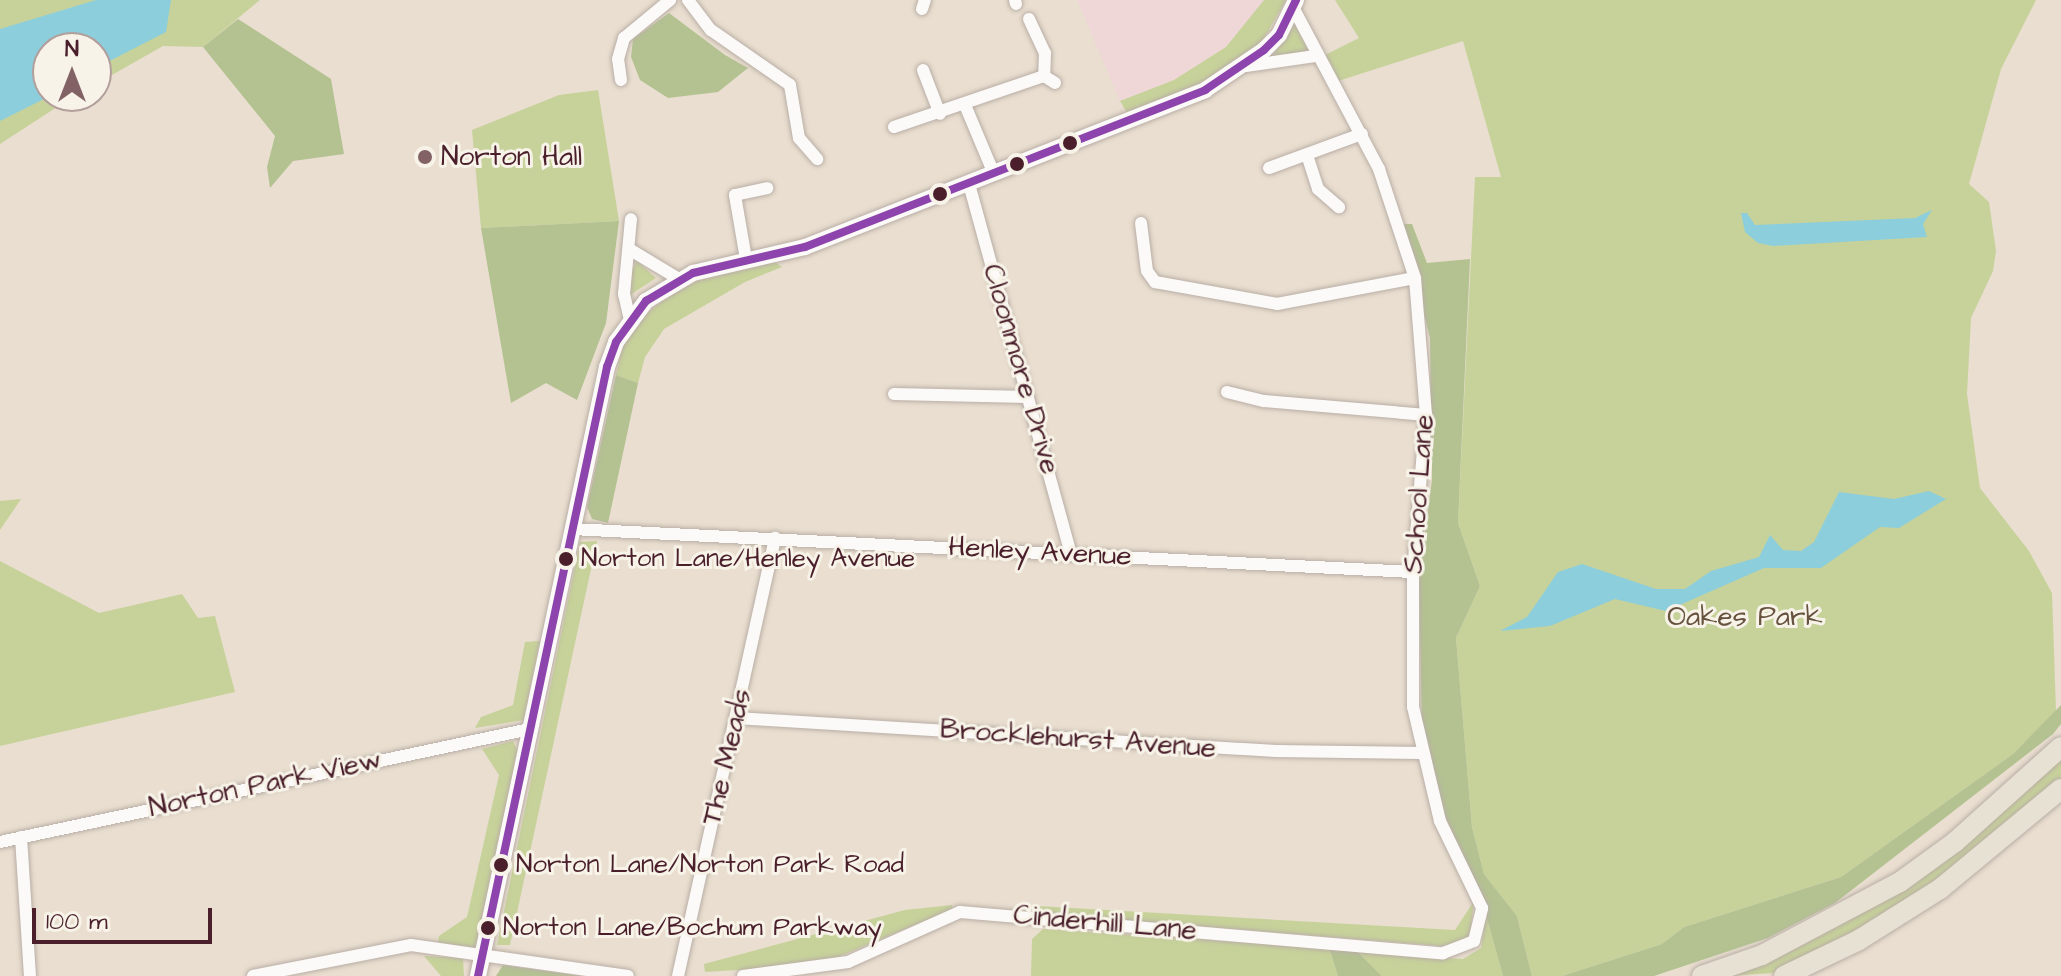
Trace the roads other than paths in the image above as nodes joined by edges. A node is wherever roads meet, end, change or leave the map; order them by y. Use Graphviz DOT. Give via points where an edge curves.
graph roads {
  1 [pos="670,0"];
  2 [pos="688,0"];
  3 [pos="1294,4"];
  4 [pos="1029,19"];
  5 [pos="1315,56"];
  6 [pos="1246,66"];
  7 [pos="923,70"];
  8 [pos="621,80"];
  9 [pos="965,105"];
  10 [pos="940,114"];
  11 [pos="894,127"];
  12 [pos="1362,134"];
  13 [pos="1307,155"];
  14 [pos="817,159"];
  15 [pos="1269,168"];
  16 [pos="994,174"];
  17 [pos="969,184"];
  18 [pos="767,188"];
  19 [pos="1339,207"];
  20 [pos="631,219"];
  21 [pos="1141,223"];
  22 [pos="629,249"];
  23 [pos="746,259"];
  24 [pos="1415,278"];
  25 [pos="679,279"];
  26 [pos="630,320"];
  27 [pos="1227,392"];
  28 [pos="894,394"];
  29 [pos="1028,397"];
  30 [pos="1426,415"];
  31 [pos="572,529"];
  32 [pos="775,538"];
  33 [pos="1071,554"];
  34 [pos="1413,572"];
  35 [pos="736,718"];
  36 [pos="530,729"];
  37 [pos="2061,747"];
  38 [pos="1421,753"];
  39 [pos="2061,789"];
  40 [pos="21,837"];
  41 [pos="0,842"];
  42 [pos="1474,941"];
  43 [pos="481,957"];
  44 [pos="30,976"];
  45 [pos="253,976"];
  46 [pos="478,976"];
  47 [pos="628,976"];
  48 [pos="678,976"];
  49 [pos="743,976"];
  50 [pos="1702,976"];
  51 [pos="1784,976"];
  1 -- 8 [label="street" via="624,38 618,59"];
  2 -- 14 [label="street" via="711,30 790,85 799,138"];
  3 -- 5 [label="street, School Lane"];
  3 -- 6 [label="street" via="1279,35"];
  4 -- 9 [label="street" via="1050,79"];
  5 -- 6 [label="street"];
  5 -- 12 [label="street, School Lane"];
  6 -- 16 [label="street" via="1176,104"];
  7 -- 10 [label="street"];
  9 -- 10 [label="street"];
  9 -- 16 [label="street"];
  10 -- 11 [label="street"];
  12 -- 13 [label="street"];
  12 -- 24 [label="street, School Lane" via="1392,199"];
  13 -- 15 [label="street"];
  13 -- 19 [label="street" via="1318,189"];
  16 -- 17 [label="street"];
  17 -- 23 [label="street" via="805,247"];
  17 -- 29 [label="street, Cloonmore Drive"];
  18 -- 23 [label="street" via="735,195"];
  20 -- 22 [label="street"];
  21 -- 24 [label="street" via="1147,271 1155,282 1277,304"];
  22 -- 25 [label="street"];
  22 -- 26 [label="street" via="624,294"];
  23 -- 25 [label="street"];
  24 -- 30 [label="street, School Lane"];
  25 -- 26 [label="street" via="646,301"];
  26 -- 31 [label="street" via="607,367"];
  27 -- 30 [label="street" via="1264,401"];
  28 -- 29 [label="street"];
  29 -- 33 [label="street, Cloonmore Drive"];
  30 -- 34 [label="street, School Lane"];
  31 -- 32 [label="street, Henley Avenue"];
  31 -- 36 [label="street"];
  32 -- 33 [label="street, Henley Avenue"];
  32 -- 35 [label="street, The Meads"];
  33 -- 34 [label="street, Henley Avenue"];
  34 -- 38 [label="street, School Lane" via="1413,707"];
  35 -- 38 [label="street, Brocklehurst Avenue" via="1276,751"];
  35 -- 48 [label="street, The Meads"];
  36 -- 40 [label="street, Norton Park View"];
  36 -- 43 [label="street"];
  37 -- 50 [label="highway" via="1955,842 1900,882 1762,955"];
  38 -- 42 [label="street, School Lane" via="1440,821 1482,908"];
  39 -- 51 [label="highway" via="1940,889 1859,940"];
  40 -- 41 [label="street, Norton Park View"];
  40 -- 44 [label="street"];
  42 -- 49 [label="street, Cinderhill Lane" via="1443,953 960,912 848,962"];
  43 -- 45 [label="street" via="433,946 395,946"];
  43 -- 46 [label="street"];
  43 -- 47 [label="street"];
}
